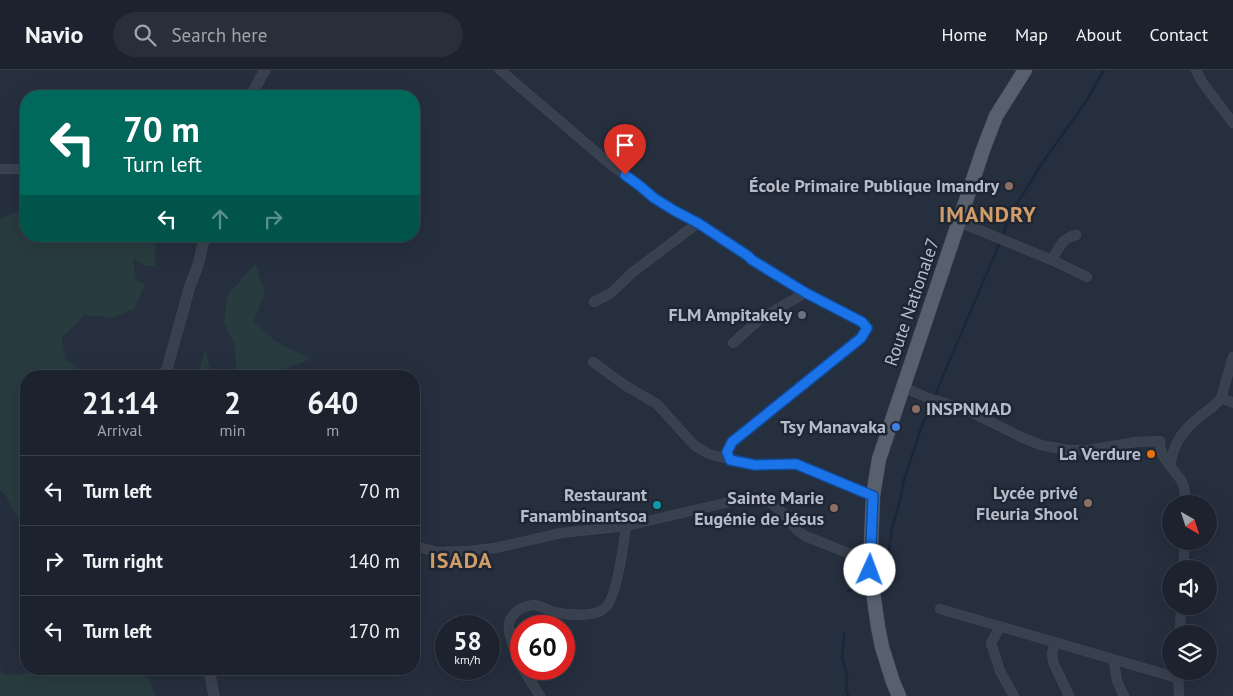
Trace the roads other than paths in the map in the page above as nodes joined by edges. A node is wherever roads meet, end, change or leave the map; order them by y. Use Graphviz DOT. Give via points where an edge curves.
graph roads {
  1 [pos="265,70"];
  2 [pos="500,70"];
  3 [pos="1025,70"];
  4 [pos="1196,70"];
  5 [pos="254,90"];
  6 [pos="1233,123"];
  7 [pos="0,169"];
  8 [pos="20,169"];
  9 [pos="959,222"];
  10 [pos="698,223"];
  11 [pos="1076,235"];
  12 [pos="204,242"];
  13 [pos="1052,260"];
  14 [pos="1087,277"];
  15 [pos="806,293"];
  16 [pos="594,302"];
  17 [pos="733,344"];
  18 [pos="1233,357"];
  19 [pos="593,362"];
  20 [pos="167,370"];
  21 [pos="903,387"];
  22 [pos="1221,398"];
  23 [pos="1233,403"];
  24 [pos="1178,438"];
  25 [pos="1160,441"];
  26 [pos="730,460"];
  27 [pos="1170,466"];
  28 [pos="1185,495"];
  29 [pos="873,496"];
  30 [pos="626,526"];
  31 [pos="420,548"];
  32 [pos="871,556"];
  33 [pos="940,610"];
  34 [pos="513,615"];
  35 [pos="510,622"];
  36 [pos="1000,627"];
  37 [pos="510,635"];
  38 [pos="1055,643"];
  39 [pos="1114,661"];
  40 [pos="1162,672"];
  41 [pos="210,675"];
  42 [pos="530,680"];
  43 [pos="1178,680"];
  44 [pos="214,696"];
  45 [pos="540,696"];
  46 [pos="900,696"];
  47 [pos="1014,696"];
  48 [pos="1069,696"];
  49 [pos="1124,696"];
  50 [pos="1179,696"];
  1 -- 5 [label="street"];
  2 -- 10 [label="street" via="650,195"];
  3 -- 9 [label="main road, Route Nationale7" via="996,116"];
  4 -- 6 [label="street"];
  7 -- 8 [label="street"];
  9 -- 13 [label="street"];
  9 -- 21 [label="main road, Route Nationale7"];
  10 -- 15 [label="street"];
  10 -- 16 [label="street" via="633,272 611,293"];
  11 -- 13 [label="street" via="1068,237"];
  12 -- 20 [label="street"];
  13 -- 14 [label="street"];
  15 -- 17 [label="street" via="760,319"];
  15 -- 26 [label="street" via="862,322 867,328 856,344 732,442 727,452"];
  18 -- 22 [label="street"];
  19 -- 26 [label="street" via="657,404 695,446"];
  21 -- 25 [label="street" via="970,411 1041,445 1089,450"];
  21 -- 29 [label="main road, Route Nationale7" via="879,459"];
  22 -- 23 [label="street"];
  22 -- 24 [label="street" via="1188,425"];
  24 -- 25 [label="street"];
  24 -- 27 [label="street"];
  25 -- 27 [label="street" via="1162,457"];
  26 -- 29 [label="street" via="755,465 796,464"];
  27 -- 28 [label="street" via="1181,480"];
  29 -- 32 [label="main road, Route Nationale7"];
  30 -- 31 [label="street" via="561,533 468,551 438,552"];
  30 -- 32 [label="street" via="738,500 756,499 770,502 806,536 848,552"];
  30 -- 34 [label="street" via="621,560 607,606 597,613 584,615 555,612 534,605"];
  32 -- 46 [label="main road, Route Nationale7" via="870,570 882,647"];
  33 -- 36 [label="street"];
  35 -- 37 [label="street"];
  36 -- 38 [label="street"];
  36 -- 47 [label="street" via="991,643 1000,671"];
  38 -- 39 [label="street"];
  38 -- 48 [label="street" via="1053,662"];
  39 -- 40 [label="street"];
  39 -- 49 [label="street" via="1117,682"];
  41 -- 44 [label="street"];
  42 -- 45 [label="street"];
  43 -- 50 [label="street"];
}
